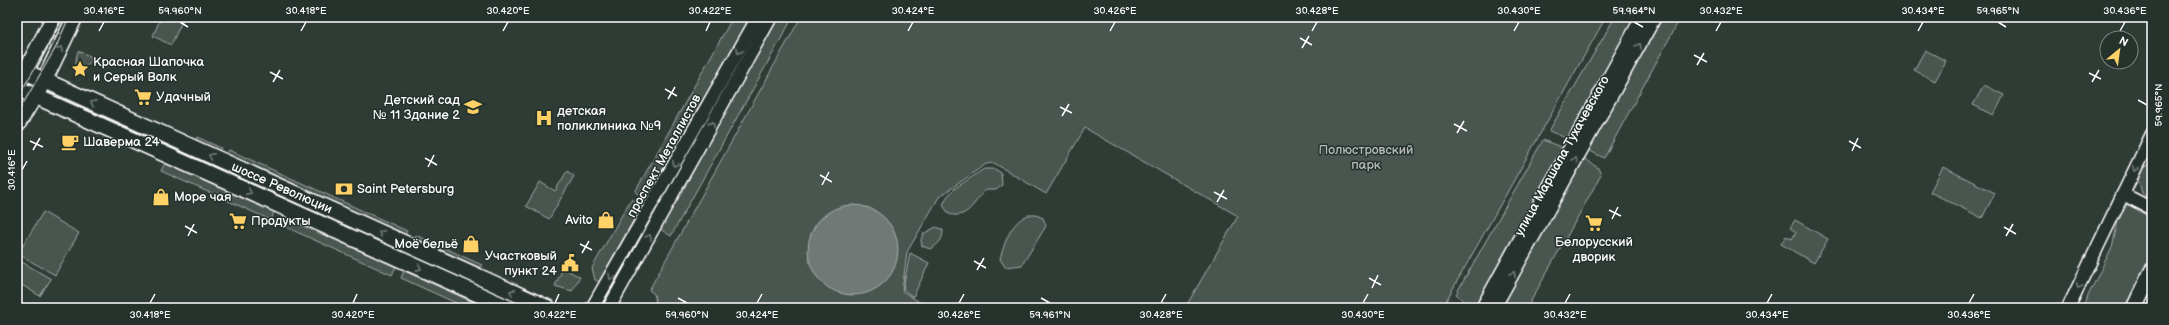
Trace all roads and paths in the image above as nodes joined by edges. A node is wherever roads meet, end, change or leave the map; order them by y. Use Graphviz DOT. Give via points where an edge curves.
graph roads {
  1 [pos="54,17"];
  2 [pos="75,17"];
  3 [pos="758,17"];
  4 [pos="771,17"];
  5 [pos="1642,17"];
  6 [pos="1655,17"];
  7 [pos="21,70"];
  8 [pos="44,81"];
  9 [pos="17,87"];
  10 [pos="34,96"];
  11 [pos="17,125"];
  12 [pos="2152,134"];
  13 [pos="2123,194"];
  14 [pos="2152,210"];
  15 [pos="2152,271"];
  16 [pos="509,308"];
  17 [pos="548,308"];
  18 [pos="592,308"];
  19 [pos="610,308"];
  20 [pos="1482,308"];
  21 [pos="1494,308"];
  22 [pos="2068,308"];
  23 [pos="2134,308"];
  1 -- 7 [label="main road"];
  8 -- 2 [label="main road, one-way"];
  3 -- 18 [label="street, проспект Металлистов, one-way"];
  19 -- 4 [label="street, проспект Металлистов, one-way"];
  5 -- 20 [label="street, улица Маршала Тухачевского"];
  21 -- 6 [label="street, улица Маршала Тухачевского, one-way"];
  7 -- 8 [label="main road, шоссе Революции"];
  7 -- 9 [label="main road"];
  8 -- 10 [label="main road"];
  17 -- 8 [label="main road, шоссе Революции, one-way"];
  9 -- 10 [label="main road, шоссе Революции"];
  10 -- 11 [label="main road"];
  10 -- 16 [label="main road, шоссе Революции, one-way"];
  12 -- 13 [label="street, one-way"];
  13 -- 14 [label="street"];
  13 -- 22 [label="street, one-way"];
  15 -- 23 [label="main road"];
}
